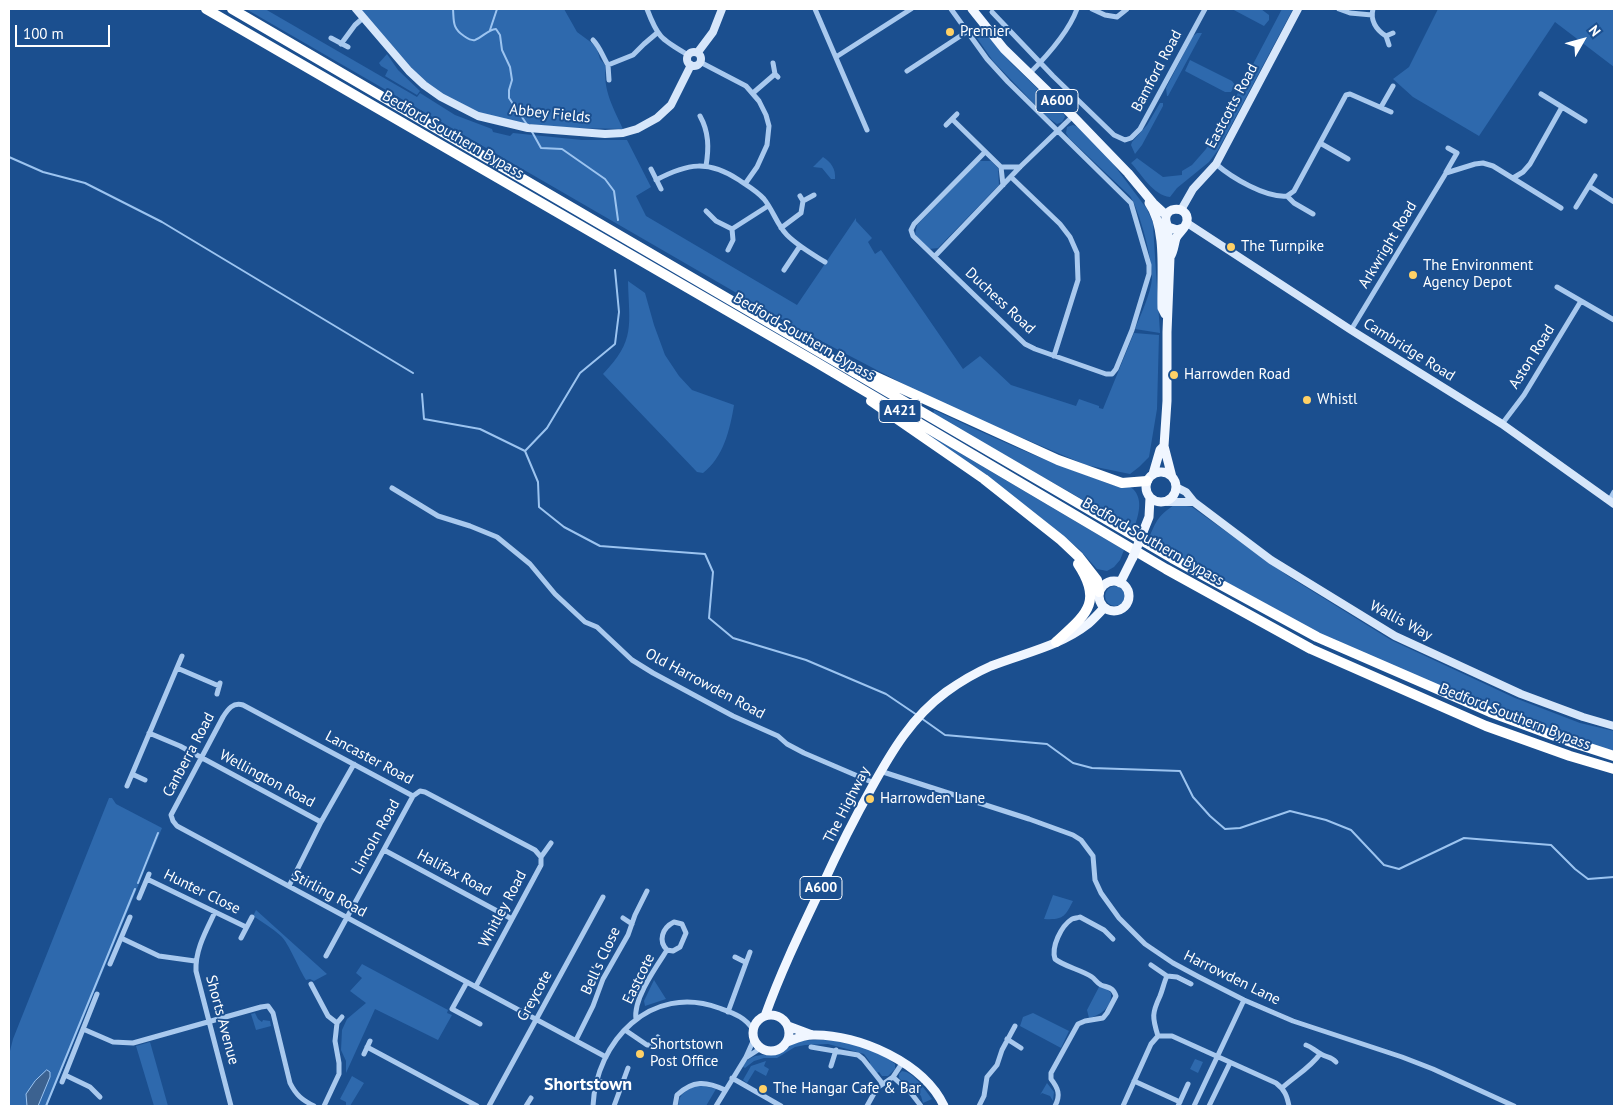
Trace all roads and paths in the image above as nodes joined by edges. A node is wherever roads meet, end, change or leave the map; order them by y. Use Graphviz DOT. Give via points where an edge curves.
graph roads {
  1 [pos="206,9"];
  2 [pos="232,9"];
  3 [pos="356,9"];
  4 [pos="647,9"];
  5 [pos="722,9"];
  6 [pos="815,9"];
  7 [pos="911,9"];
  8 [pos="951,9"];
  9 [pos="972,9"];
  10 [pos="1077,9"];
  11 [pos="1092,9"];
  12 [pos="1127,9"];
  13 [pos="1205,9"];
  14 [pos="1298,9"];
  15 [pos="1339,9"];
  16 [pos="992,12"];
  17 [pos="1372,12"];
  18 [pos="363,18"];
  19 [pos="968,32"];
  20 [pos="1393,33"];
  21 [pos="657,34"];
  22 [pos="1386,36"];
  23 [pos="331,38"];
  24 [pos="593,40"];
  25 [pos="341,44"];
  26 [pos="1389,45"];
  27 [pos="348,47"];
  28 [pos="698,52"];
  29 [pos="688,55"];
  30 [pos="836,57"];
  31 [pos="700,62"];
  32 [pos="1040,62"];
  33 [pos="773,63"];
  34 [pos="608,65"];
  35 [pos="691,65"];
  36 [pos="907,71"];
  37 [pos="1029,74"];
  38 [pos="609,80"];
  39 [pos="1393,86"];
  40 [pos="753,93"];
  41 [pos="1542,94"];
  42 [pos="1381,107"];
  43 [pos="1562,107"];
  44 [pos="1392,112"];
  45 [pos="957,114"];
  46 [pos="700,116"];
  47 [pos="1073,116"];
  48 [pos="952,119"];
  49 [pos="1585,121"];
  50 [pos="946,125"];
  51 [pos="867,130"];
  52 [pos="1058,132"];
  53 [pos="1320,143"];
  54 [pos="1448,148"];
  55 [pos="984,152"];
  56 [pos="1348,158"];
  57 [pos="1216,164"];
  58 [pos="706,166"];
  59 [pos="1001,167"];
  60 [pos="1020,167"];
  61 [pos="651,169"];
  62 [pos="1446,173"];
  63 [pos="1595,176"];
  64 [pos="1011,177"];
  65 [pos="1513,178"];
  66 [pos="656,180"];
  67 [pos="745,184"];
  68 [pos="1003,185"];
  69 [pos="1589,186"];
  70 [pos="660,189"];
  71 [pos="1143,192"];
  72 [pos="814,195"];
  73 [pos="1287,196"];
  74 [pos="1614,202"];
  75 [pos="768,206"];
  76 [pos="1576,207"];
  77 [pos="1561,208"];
  78 [pos="1181,210"];
  79 [pos="706,212"];
  80 [pos="1313,214"];
  81 [pos="1166,215"];
  82 [pos="1185,226"];
  83 [pos="1168,227"];
  84 [pos="782,228"];
  85 [pos="732,229"];
  86 [pos="800,246"];
  87 [pos="728,250"];
  88 [pos="935,256"];
  89 [pos="1170,257"];
  90 [pos="825,262"];
  91 [pos="784,270"];
  92 [pos="1558,287"];
  93 [pos="1581,301"];
  94 [pos="1167,318"];
  95 [pos="1614,320"];
  96 [pos="1351,330"];
  97 [pos="821,352"];
  98 [pos="1054,356"];
  99 [pos="814,361"];
  100 [pos="1502,424"];
  101 [pos="1164,446"];
  102 [pos="1150,477"];
  103 [pos="1172,477"];
  104 [pos="1176,487"];
  105 [pos="392,488"];
  106 [pos="1614,492"];
  107 [pos="1150,498"];
  108 [pos="1167,502"];
  109 [pos="1194,502"];
  110 [pos="1612,502"];
  111 [pos="1149,518"];
  112 [pos="1061,540"];
  113 [pos="1120,583"];
  114 [pos="1100,592"];
  115 [pos="1104,608"];
  116 [pos="1056,642"];
  117 [pos="182,656"];
  118 [pos="177,668"];
  119 [pos="216,694"];
  120 [pos="235,704"];
  121 [pos="1614,726"];
  122 [pos="149,733"];
  123 [pos="1614,756"];
  124 [pos="201,757"];
  125 [pos="354,764"];
  126 [pos="1614,769"];
  127 [pos="880,771"];
  128 [pos="132,774"];
  129 [pos="145,780"];
  130 [pos="874,783"];
  131 [pos="127,786"];
  132 [pos="413,796"];
  133 [pos="173,821"];
  134 [pos="321,822"];
  135 [pos="551,843"];
  136 [pos="384,850"];
  137 [pos="541,857"];
  138 [pos="288,886"];
  139 [pos="647,892"];
  140 [pos="603,897"];
  141 [pos="139,898"];
  142 [pos="215,912"];
  143 [pos="130,917"];
  144 [pos="252,917"];
  145 [pos="346,918"];
  146 [pos="623,918"];
  147 [pos="512,919"];
  148 [pos="632,924"];
  149 [pos="246,927"];
  150 [pos="121,938"];
  151 [pos="241,938"];
  152 [pos="1114,939"];
  153 [pos="667,950"];
  154 [pos="750,952"];
  155 [pos="326,956"];
  156 [pos="735,957"];
  157 [pos="195,961"];
  158 [pos="745,962"];
  159 [pos="110,964"];
  160 [pos="1151,965"];
  161 [pos="1167,976"];
  162 [pos="467,982"];
  163 [pos="311,984"];
  164 [pos="1191,984"];
  165 [pos="476,986"];
  166 [pos="97,994"];
  167 [pos="773,995"];
  168 [pos="1244,1000"];
  169 [pos="728,1012"];
  170 [pos="765,1016"];
  171 [pos="778,1016"];
  172 [pos="342,1017"];
  173 [pos="536,1019"];
  174 [pos="636,1020"];
  175 [pos="209,1022"];
  176 [pos="338,1023"];
  177 [pos="480,1024"];
  178 [pos="788,1026"];
  179 [pos="1015,1026"];
  180 [pos="83,1029"];
  181 [pos="625,1030"];
  182 [pos="754,1035"];
  183 [pos="812,1035"];
  184 [pos="1158,1036"];
  185 [pos="658,1037"];
  186 [pos="576,1040"];
  187 [pos="1007,1040"];
  188 [pos="370,1041"];
  189 [pos="787,1042"];
  190 [pos="1306,1045"];
  191 [pos="367,1047"];
  192 [pos="811,1047"];
  193 [pos="761,1048"];
  194 [pos="1021,1048"];
  195 [pos="836,1050"];
  196 [pos="364,1054"];
  197 [pos="1320,1054"];
  198 [pos="606,1057"];
  199 [pos="746,1057"];
  200 [pos="1218,1057"];
  201 [pos="903,1062"];
  202 [pos="1230,1062"];
  203 [pos="1336,1062"];
  204 [pos="831,1066"];
  205 [pos="628,1068"];
  206 [pos="65,1075"];
  207 [pos="893,1077"];
  208 [pos="732,1078"];
  209 [pos="596,1080"];
  210 [pos="1134,1081"];
  211 [pos="62,1082"];
  212 [pos="882,1084"];
  213 [pos="1188,1084"];
  214 [pos="620,1088"];
  215 [pos="1282,1088"];
  216 [pos="725,1090"];
  217 [pos="100,1097"];
  218 [pos="530,1098"];
  219 [pos="1179,1104"];
  220 [pos="231,1106"];
  221 [pos="314,1106"];
  222 [pos="324,1106"];
  223 [pos="477,1106"];
  224 [pos="489,1106"];
  225 [pos="526,1106"];
  226 [pos="593,1106"];
  227 [pos="614,1106"];
  228 [pos="675,1106"];
  229 [pos="716,1106"];
  230 [pos="781,1106"];
  231 [pos="867,1106"];
  232 [pos="920,1106"];
  233 [pos="944,1106"];
  234 [pos="979,1106"];
  235 [pos="1055,1106"];
  236 [pos="1123,1106"];
  237 [pos="1194,1106"];
  238 [pos="1208,1106"];
  239 [pos="1289,1106"];
  240 [pos="1514,1106"];
  1 -- 99 [label="highway, Bedford Southern Bypass / A421"];
  2 -- 97 [label="highway, Bedford Southern Bypass / A421"];
  3 -- 18 [label="street, Abbey Fields"];
  4 -- 21 [label="street"];
  5 -- 28 [label="street" via="713,32"];
  6 -- 30 [label="street"];
  7 -- 30 [label="street"];
  8 -- 19 [label="street"];
  9 -- 37 [label="main road, A600"];
  10 -- 32 [label="street" via="1051,51"];
  11 -- 12 [label="street" via="1117,17"];
  13 -- 32 [label="street, Bamford Road" via="1140,129 1125,140 1114,135"];
  14 -- 57 [label="street, Eastcotts Road"];
  15 -- 17 [label="street" via="1350,13"];
  16 -- 32 [label="street"];
  17 -- 22 [label="street" via="1378,29"];
  18 -- 25 [label="street"];
  18 -- 35 [label="street, Abbey Fields" via="409,71 459,108 498,122 548,130 623,133 648,124 664,112 677,95"];
  19 -- 36 [label="street"];
  19 -- 52 [label="street" via="987,59"];
  20 -- 22 [label="street"];
  21 -- 29 [label="street"];
  21 -- 34 [label="street" via="633,56"];
  22 -- 26 [label="street"];
  23 -- 25 [label="street"];
  24 -- 34 [label="street"];
  25 -- 27 [label="street"];
  28 -- 29 [label="street"];
  28 -- 31 [label="street"];
  29 -- 35 [label="street"];
  30 -- 51 [label="street"];
  31 -- 35 [label="street" via="696,66"];
  31 -- 40 [label="street"];
  32 -- 37 [label="street"];
  33 -- 40 [label="street" via="776,75"];
  34 -- 38 [label="street"];
  37 -- 47 [label="main road, A600"];
  39 -- 42 [label="street"];
  40 -- 67 [label="street" via="766,115 769,135 764,154"];
  41 -- 43 [label="street"];
  42 -- 44 [label="street"];
  42 -- 53 [label="street" via="1346,95"];
  43 -- 49 [label="street"];
  43 -- 65 [label="street" via="1530,164"];
  45 -- 48 [label="street"];
  46 -- 58 [label="street" via="707,122"];
  47 -- 52 [label="street"];
  47 -- 71 [label="main road, A600"];
  48 -- 50 [label="street"];
  48 -- 55 [label="street"];
  52 -- 60 [label="street"];
  52 -- 98 [label="street, Duchess Road" via="1131,203 1149,265 1132,330 1112,374"];
  53 -- 56 [label="street"];
  53 -- 73 [label="street" via="1294,191"];
  54 -- 62 [label="street, Arkwright Road" via="1457,154"];
  55 -- 59 [label="street"];
  55 -- 88 [label="street, Duchess Road" via="911,230 913,236"];
  57 -- 73 [label="street" via="1270,194"];
  57 -- 78 [label="street, Eastcotts Road" via="1193,189"];
  58 -- 66 [label="street" via="682,168"];
  58 -- 67 [label="street" via="718,168"];
  59 -- 60 [label="street"];
  59 -- 68 [label="street"];
  60 -- 64 [label="street"];
  61 -- 66 [label="street"];
  62 -- 65 [label="street" via="1484,163"];
  62 -- 96 [label="street, Arkwright Road"];
  63 -- 69 [label="street"];
  64 -- 68 [label="street"];
  64 -- 98 [label="street" via="1060,224 1077,253 1078,280"];
  65 -- 77 [label="street"];
  66 -- 70 [label="street"];
  67 -- 75 [label="street" via="757,192"];
  68 -- 88 [label="street"];
  69 -- 74 [label="street"];
  69 -- 76 [label="street"];
  71 -- 81 [label="main road, A600"];
  71 -- 94 [label="main road, A600" via="1154,210 1158,226 1162,308"];
  72 -- 84 [label="street" via="802,198 801,212"];
  73 -- 80 [label="street" via="1294,204"];
  75 -- 84 [label="street"];
  75 -- 85 [label="street"];
  78 -- 81 [label="main road" via="1176,208"];
  78 -- 82 [label="main road" via="1185,213"];
  79 -- 85 [label="street"];
  81 -- 83 [label="main road, A600"];
  82 -- 83 [label="main road" via="1177,230"];
  82 -- 89 [label="main road"];
  82 -- 96 [label="street, Cambridge Road"];
  83 -- 89 [label="main road, A600"];
  84 -- 86 [label="street"];
  85 -- 87 [label="street" via="733,240"];
  86 -- 90 [label="street"];
  86 -- 91 [label="street"];
  88 -- 98 [label="street, Duchess Road" via="1025,344"];
  89 -- 94 [label="main road, A600"];
  92 -- 93 [label="street"];
  93 -- 95 [label="street"];
  93 -- 100 [label="street, Aston Road" via="1524,396"];
  94 -- 101 [label="main road, A600"];
  96 -- 100 [label="street, Cambridge Road"];
  97 -- 102 [label="highway, A421" via="1058,460 1122,483"];
  97 -- 123 [label="highway, Bedford Southern Bypass / A421" via="1172,558 1317,637 1490,712"];
  99 -- 112 [label="highway, A421" via="984,479"];
  99 -- 126 [label="highway, Bedford Southern Bypass / A421" via="1166,569 1311,649 1486,726"];
  100 -- 110 [label="street, Cambridge Road"];
  101 -- 102 [label="main road"];
  101 -- 103 [label="main road, A600"];
  102 -- 103 [label="main road" via="1162,472"];
  102 -- 107 [label="main road" via="1145,490"];
  103 -- 104 [label="main road"];
  104 -- 108 [label="main road"];
  104 -- 109 [label="street, Wallis Way" via="1186,492"];
  105 -- 130 [label="street, Old Harrowden Road" via="438,516 497,537 530,564 555,594 585,622 597,627 632,660 653,673 778,736 804,753"];
  106 -- 110 [label="street"];
  107 -- 108 [label="main road"];
  107 -- 111 [label="main road"];
  108 -- 109 [label="street"];
  108 -- 111 [label="main road"];
  109 -- 121 [label="street, Wallis Way" via="1278,564 1395,636 1521,694"];
  111 -- 113 [label="main road, bridge"];
  112 -- 114 [label="highway, A421" via="1097,580"];
  112 -- 116 [label="highway, A421" via="1088,580 1091,593 1084,614"];
  113 -- 114 [label="main road" via="1110,582"];
  113 -- 115 [label="main road" via="1128,590 1126,605 1118,611"];
  114 -- 115 [label="main road" via="1099,600"];
  115 -- 116 [label="main road, A600" via="1089,623"];
  116 -- 127 [label="main road, The Highway / A600" via="992,666 945,693 913,722"];
  117 -- 118 [label="street"];
  118 -- 119 [label="street" via="220,685"];
  118 -- 122 [label="street"];
  120 -- 124 [label="street, Canberra Road" via="223,717"];
  120 -- 125 [label="street, Lancaster Road" via="244,705"];
  122 -- 124 [label="street, Wellington Road"];
  122 -- 128 [label="street"];
  124 -- 133 [label="street, Canberra Road" via="173,810"];
  124 -- 134 [label="street, Wellington Road"];
  125 -- 132 [label="street, Lancaster Road"];
  125 -- 134 [label="street"];
  127 -- 130 [label="main road, The Highway / A600"];
  127 -- 168 [label="street, Harrowden Lane" via="1029,819 1081,840 1093,856 1095,880 1101,893 1132,932 1173,963"];
  128 -- 129 [label="street"];
  128 -- 131 [label="street"];
  130 -- 167 [label="main road, The Highway / A600" via="794,944"];
  132 -- 136 [label="street, Lincoln Road"];
  132 -- 137 [label="street, Lancaster Road" via="420,791 425,792 535,850"];
  133 -- 138 [label="street, Stirling Road"];
  134 -- 138 [label="street"];
  135 -- 137 [label="street, Whitley Road"];
  136 -- 145 [label="street, Lincoln Road"];
  136 -- 147 [label="street, Halifax Road"];
  137 -- 147 [label="street, Whitley Road" via="541,865"];
  138 -- 145 [label="street, Stirling Road"];
  139 -- 148 [label="street, Bell's Close"];
  140 -- 173 [label="street, Greycote"];
  141 -- 142 [label="street, Hunter Close" via="148,876"];
  142 -- 149 [label="street, Hunter Close"];
  142 -- 157 [label="street, Shorts Avenue"];
  143 -- 150 [label="street"];
  144 -- 149 [label="street, Hunter Close"];
  145 -- 155 [label="street, Lincoln Road"];
  145 -- 162 [label="street, Stirling Road"];
  146 -- 148 [label="street"];
  147 -- 165 [label="street, Whitley Road"];
  148 -- 186 [label="street, Bell's Close"];
  149 -- 151 [label="street, Hunter Close"];
  150 -- 157 [label="street" via="159,956"];
  150 -- 159 [label="street"];
  152 -- 235 [label="street" via="1106,927 1080,917 1072,919 1062,930 1054,950 1058,962 1108,986 1116,996 1103,1018 1078,1024 1073,1031 1050,1079 1058,1090"];
  153 -- 153 [label="street" via="661,937 670,923 680,922 686,932 684,942 678,949"];
  153 -- 174 [label="street, Eastcote" via="637,1005"];
  154 -- 158 [label="street"];
  156 -- 158 [label="street"];
  157 -- 175 [label="street, Shorts Avenue"];
  158 -- 169 [label="street"];
  160 -- 161 [label="street"];
  161 -- 164 [label="street"];
  161 -- 184 [label="street" via="1155,1004 1154,1023"];
  162 -- 165 [label="street, Stirling Road"];
  162 -- 177 [label="street" via="452,1009"];
  163 -- 176 [label="street" via="328,1016"];
  165 -- 173 [label="street, Stirling Road"];
  166 -- 180 [label="street"];
  167 -- 170 [label="main road, The Highway / A600"];
  167 -- 171 [label="main road"];
  168 -- 200 [label="street"];
  168 -- 240 [label="street, Harrowden Lane" via="1292,1021 1433,1069"];
  169 -- 174 [label="street" via="698,1002 676,1002 653,1008"];
  169 -- 182 [label="street" via="744,1018"];
  170 -- 171 [label="main road"];
  170 -- 182 [label="main road" via="757,1021"];
  171 -- 178 [label="main road"];
  172 -- 176 [label="street"];
  173 -- 186 [label="street, Stirling Road"];
  173 -- 224 [label="street, Greycote"];
  174 -- 181 [label="street"];
  175 -- 180 [label="street" via="133,1043 113,1042"];
  175 -- 220 [label="street, Shorts Avenue"];
  175 -- 221 [label="street" via="261,1006 270,1007 290,1083 301,1100"];
  176 -- 222 [label="street" via="334,1041 339,1074"];
  178 -- 183 [label="main road"];
  178 -- 189 [label="main road"];
  179 -- 187 [label="street"];
  180 -- 206 [label="street"];
  181 -- 185 [label="street" via="647,1046 653,1045"];
  181 -- 198 [label="street"];
  182 -- 193 [label="main road"];
  182 -- 199 [label="street"];
  183 -- 189 [label="main road"];
  183 -- 201 [label="main road" via="852,1040"];
  184 -- 200 [label="street" via="1172,1036"];
  184 -- 210 [label="street"];
  186 -- 198 [label="street, Stirling Road"];
  187 -- 194 [label="street"];
  187 -- 234 [label="street" via="997,1066 987,1077"];
  188 -- 191 [label="street"];
  189 -- 193 [label="main road" via="778,1050"];
  190 -- 197 [label="street"];
  191 -- 196 [label="street"];
  191 -- 223 [label="street"];
  192 -- 195 [label="street"];
  193 -- 199 [label="street"];
  195 -- 204 [label="street"];
  195 -- 212 [label="street" via="858,1055"];
  197 -- 203 [label="street"];
  197 -- 215 [label="street" via="1311,1066 1300,1071"];
  198 -- 209 [label="street"];
  199 -- 208 [label="street"];
  200 -- 202 [label="street"];
  200 -- 237 [label="street"];
  201 -- 207 [label="street"];
  201 -- 233 [label="main road" via="930,1085"];
  202 -- 215 [label="street"];
  202 -- 238 [label="street"];
  205 -- 214 [label="street"];
  206 -- 211 [label="street"];
  206 -- 217 [label="street" via="90,1087"];
  207 -- 212 [label="street"];
  207 -- 232 [label="street"];
  208 -- 216 [label="street"];
  208 -- 230 [label="street"];
  209 -- 214 [label="street"];
  209 -- 226 [label="street"];
  210 -- 219 [label="street"];
  210 -- 236 [label="street"];
  212 -- 231 [label="street"];
  213 -- 219 [label="street"];
  214 -- 227 [label="street"];
  215 -- 239 [label="street"];
  216 -- 228 [label="street" via="698,1082 677,1095"];
  216 -- 229 [label="street"];
  218 -- 225 [label="street"];
}
